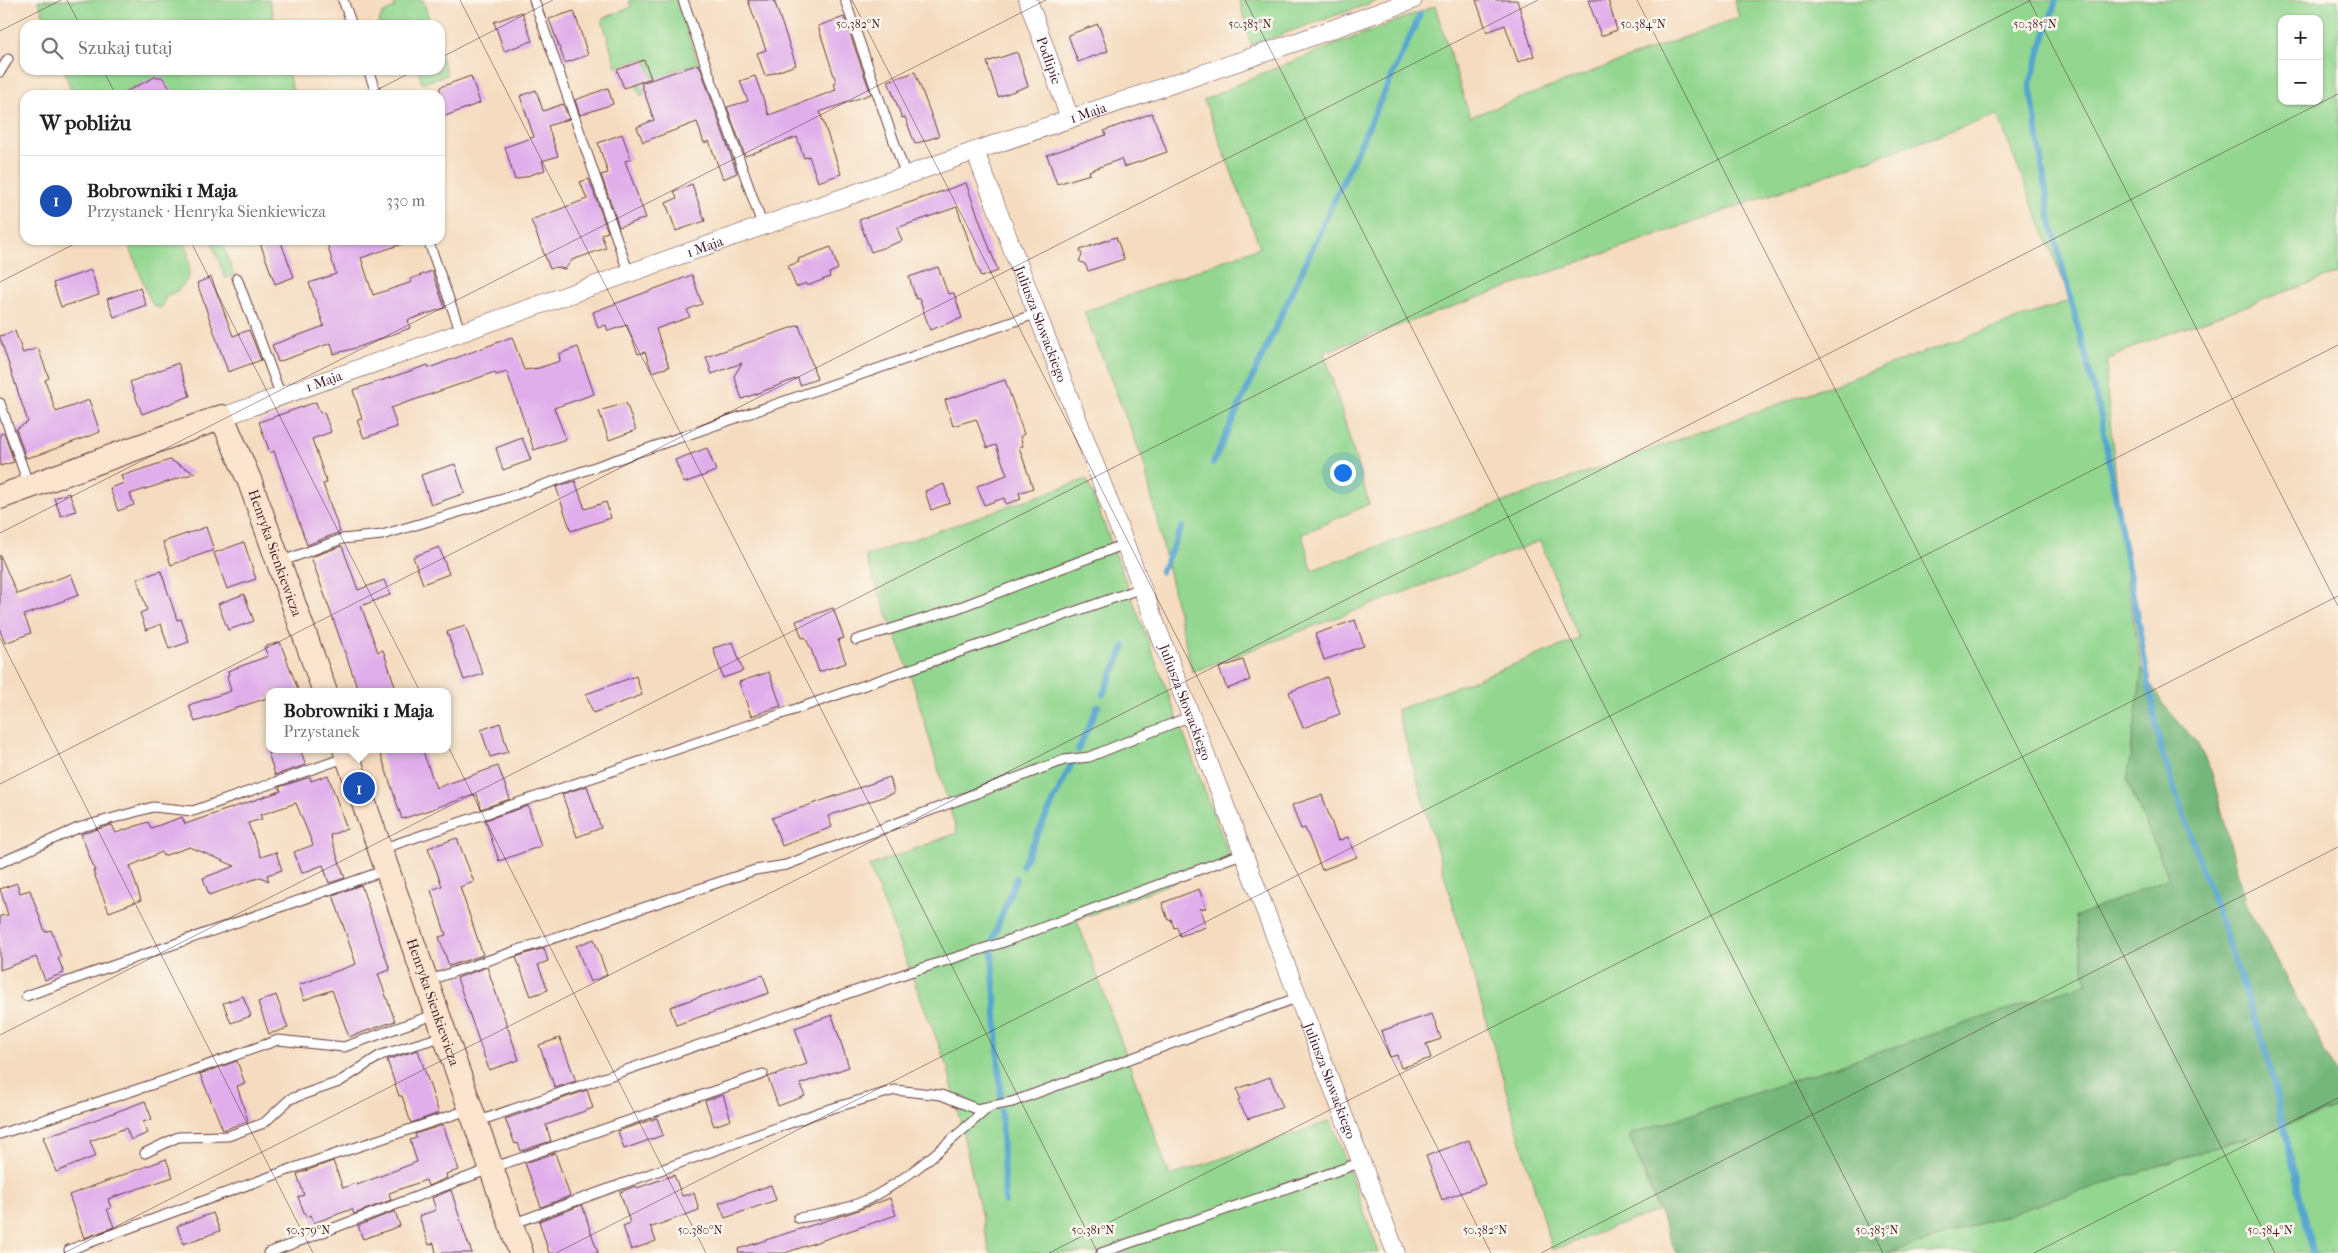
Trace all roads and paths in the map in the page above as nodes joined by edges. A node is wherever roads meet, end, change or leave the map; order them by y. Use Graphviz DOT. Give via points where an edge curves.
graph roads {
  1 [pos="344,0"];
  2 [pos="534,0"];
  3 [pos="683,0"];
  4 [pos="845,0"];
  5 [pos="1028,0"];
  6 [pos="1413,0"];
  7 [pos="350,20"];
  8 [pos="8,58"];
  9 [pos="0,72"];
  10 [pos="370,75"];
  11 [pos="375,90"];
  12 [pos="1070,119"];
  13 [pos="975,151"];
  14 [pos="906,176"];
  15 [pos="762,227"];
  16 [pos="430,245"];
  17 [pos="629,274"];
  18 [pos="237,278"];
  19 [pos="1038,313"];
  20 [pos="461,333"];
  21 [pos="281,396"];
  22 [pos="0,403"];
  23 [pos="222,417"];
  24 [pos="30,486"];
  25 [pos="0,497"];
  26 [pos="1126,544"];
  27 [pos="280,562"];
  28 [pos="1142,588"];
  29 [pos="856,640"];
  30 [pos="324,688"];
  31 [pos="1191,716"];
  32 [pos="346,753"];
  33 [pos="1244,853"];
  34 [pos="383,860"];
  35 [pos="0,863"];
  36 [pos="426,981"];
  37 [pos="26,996"];
  38 [pos="1299,998"];
  39 [pos="438,1013"];
  40 [pos="446,1036"];
  41 [pos="763,1074"];
  42 [pos="990,1106"];
  43 [pos="473,1115"];
  44 [pos="0,1134"];
  45 [pos="145,1153"];
  46 [pos="1362,1162"];
  47 [pos="492,1168"];
  48 [pos="798,1218"];
  49 [pos="511,1224"];
  50 [pos="69,1250"];
  51 [pos="268,1253"];
  52 [pos="521,1253"];
  53 [pos="1101,1253"];
  54 [pos="1396,1253"];
  1 -- 7 [label="lane"];
  2 -- 17 [label="lane"];
  3 -- 15 [label="lane"];
  4 -- 14 [label="lane"];
  5 -- 12 [label="street, Podlipie"];
  6 -- 12 [label="street, 1 Maja"];
  8 -- 9 [label="lane"];
  10 -- 11 [label="lane"];
  12 -- 13 [label="street, 1 Maja"];
  13 -- 14 [label="street, 1 Maja"];
  13 -- 19 [label="street, Juliusza Słowackiego"];
  14 -- 15 [label="street, 1 Maja"];
  15 -- 17 [label="street, 1 Maja"];
  16 -- 20 [label="lane"];
  17 -- 20 [label="street, 1 Maja"];
  18 -- 21 [label="lane"];
  19 -- 26 [label="street, Juliusza Słowackiego"];
  19 -- 27 [label="lane" via="503,499 382,535 342,539"];
  20 -- 21 [label="street, 1 Maja"];
  21 -- 23 [label="street, 1 Maja"];
  22 -- 24 [label="lane"];
  23 -- 24 [label="street, 1 Maja"];
  23 -- 27 [label="street, Henryka Sienkiewicza"];
  24 -- 25 [label="street, 1 Maja"];
  26 -- 28 [label="street, Juliusza Słowackiego"];
  26 -- 29 [label="lane" via="955,609"];
  27 -- 30 [label="street, Henryka Sienkiewicza"];
  28 -- 31 [label="street, Juliusza Słowackiego"];
  28 -- 34 [label="lane" via="827,698"];
  31 -- 33 [label="street, Juliusza Słowackiego"];
  31 -- 36 [label="lane" via="1089,757 1064,760 786,865 755,870"];
  32 -- 34 [label="street, Henryka Sienkiewicza"];
  32 -- 35 [label="lane" via="193,811 153,806 78,828"];
  33 -- 38 [label="street, Juliusza Słowackiego"];
  33 -- 43 [label="lane" via="1001,943"];
  34 -- 36 [label="street, Henryka Sienkiewicza"];
  34 -- 37 [label="lane"];
  36 -- 39 [label="street, Henryka Sienkiewicza"];
  38 -- 42 [label="lane" via="1012,1102"];
  38 -- 46 [label="street, Juliusza Słowackiego"];
  39 -- 40 [label="street, Henryka Sienkiewicza"];
  39 -- 44 [label="lane" via="344,1047 278,1040"];
  40 -- 43 [label="street, Henryka Sienkiewicza"];
  40 -- 45 [label="lane" via="381,1055 339,1082 290,1099 264,1123 228,1136 178,1137"];
  41 -- 47 [label="lane"];
  42 -- 48 [label="lane" via="943,1147 884,1191 832,1213"];
  42 -- 49 [label="lane" via="977,1109 941,1095 895,1090 823,1111"];
  43 -- 47 [label="street, Henryka Sienkiewicza"];
  43 -- 50 [label="lane" via="291,1169"];
  46 -- 53 [label="lane"];
  46 -- 54 [label="street, Juliusza Słowackiego"];
  47 -- 49 [label="street, Henryka Sienkiewicza"];
  47 -- 51 [label="lane"];
  49 -- 52 [label="street, Henryka Sienkiewicza"];
}
